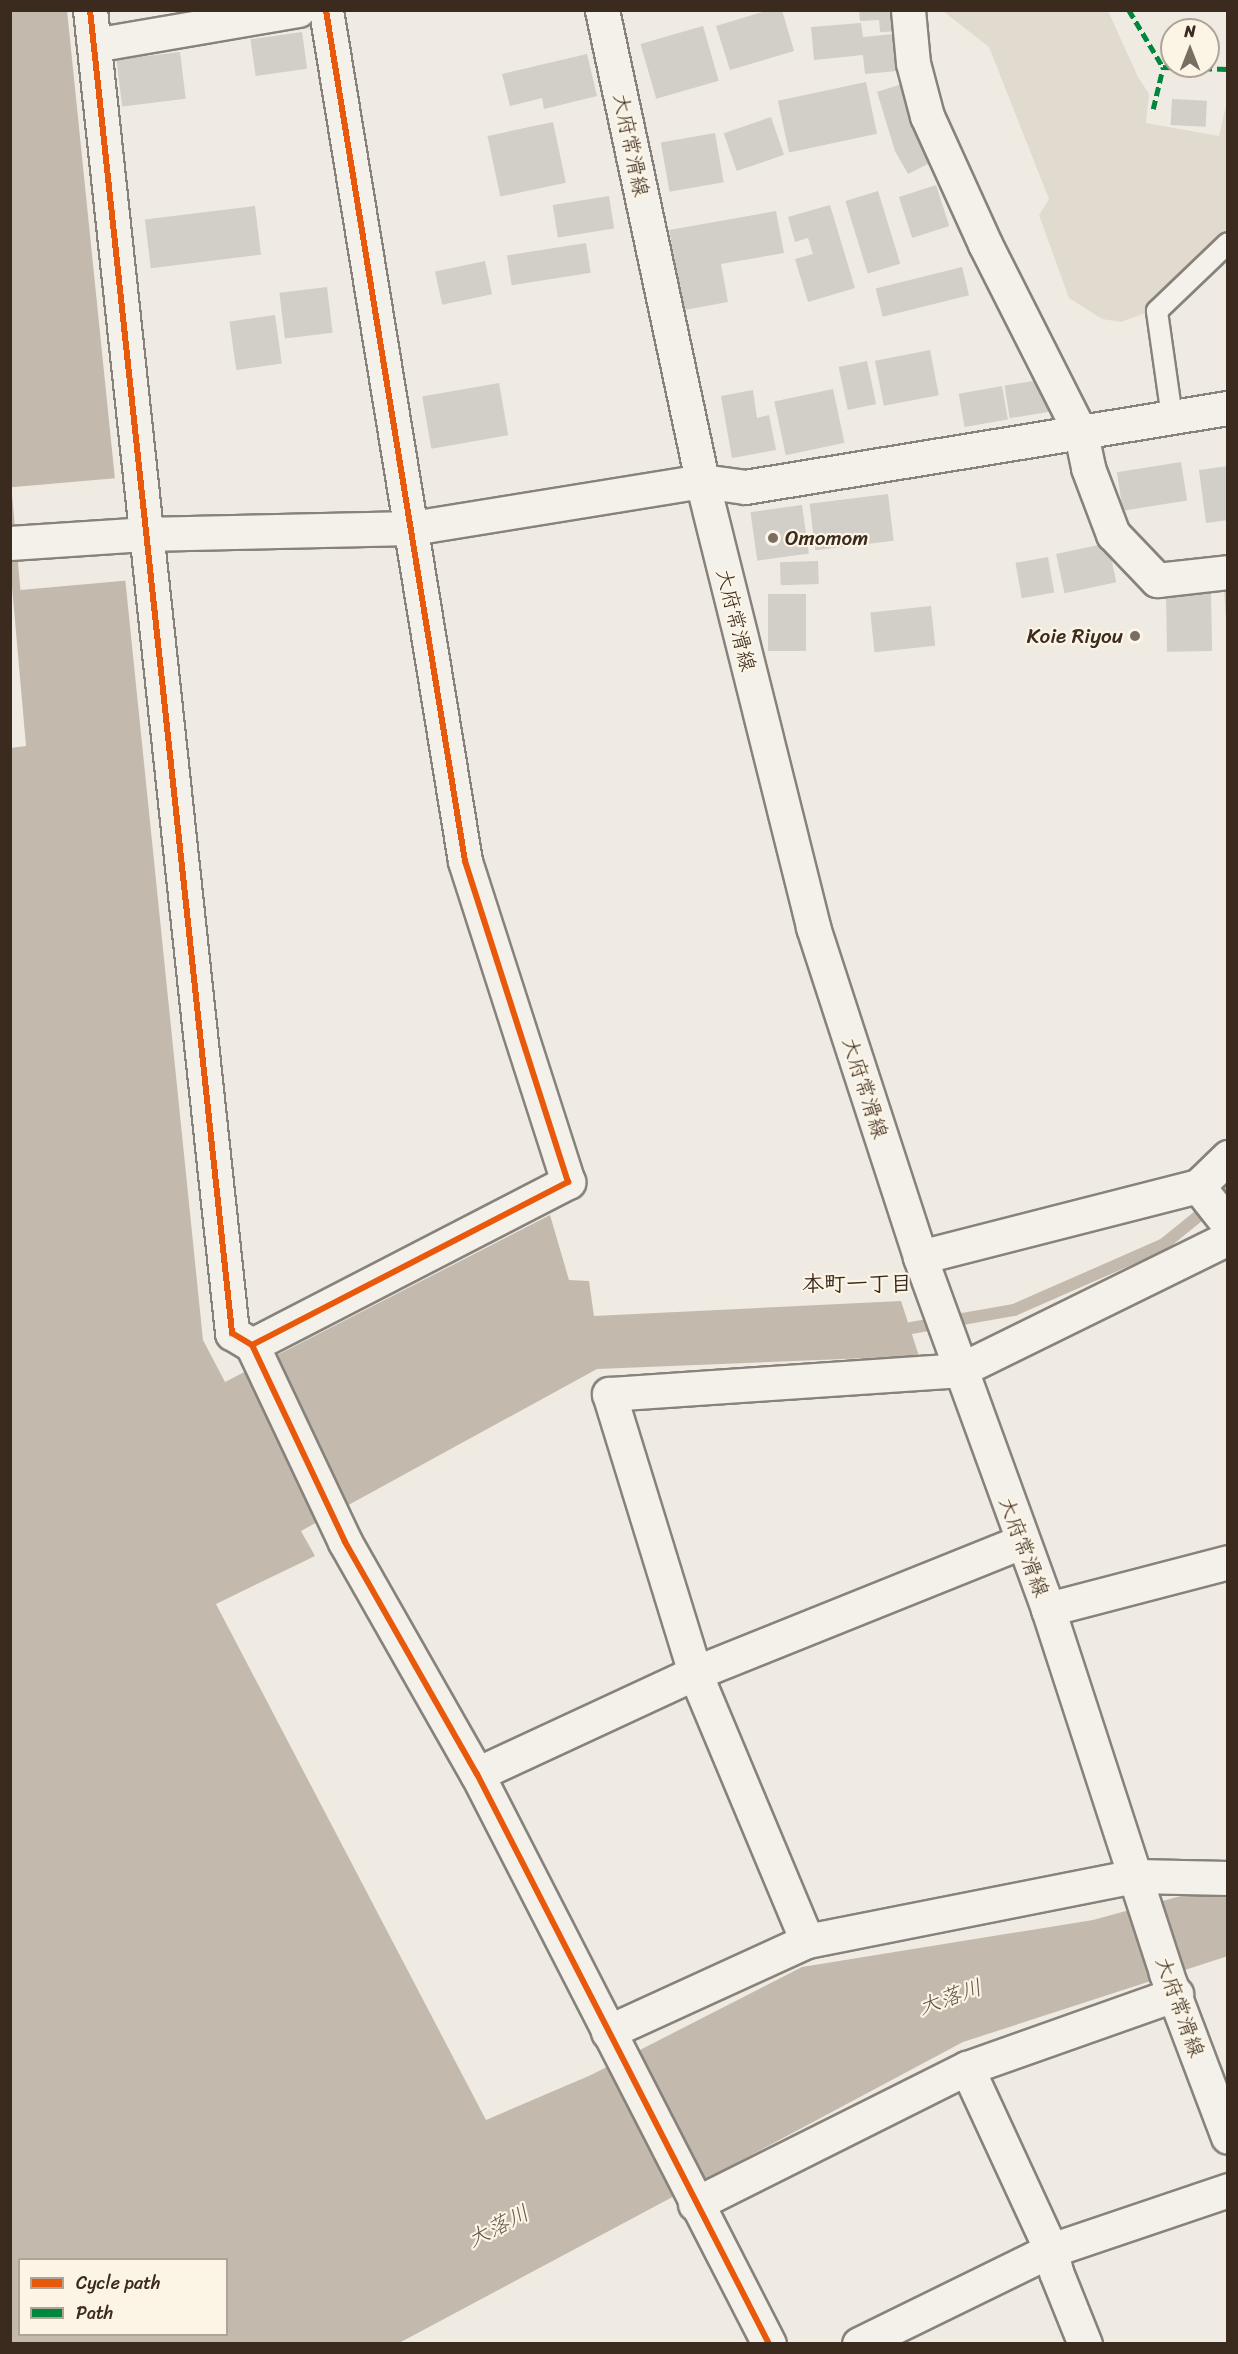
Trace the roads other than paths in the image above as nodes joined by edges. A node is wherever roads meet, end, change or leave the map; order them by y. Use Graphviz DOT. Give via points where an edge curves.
graph roads {
  1 [pos="90,10"];
  2 [pos="298,10"];
  3 [pos="326,10"];
  4 [pos="602,10"];
  5 [pos="908,10"];
  6 [pos="94,45"];
  7 [pos="1227,243"];
  8 [pos="1227,408"];
  9 [pos="1172,417"];
  10 [pos="1081,434"];
  11 [pos="702,481"];
  12 [pos="412,528"];
  13 [pos="138,534"];
  14 [pos="10,543"];
  15 [pos="1227,572"];
  16 [pos="1227,1157"];
  17 [pos="1199,1187"];
  18 [pos="1227,1224"];
  19 [pos="1227,1238"];
  20 [pos="920,1257"];
  21 [pos="252,1345"];
  22 [pos="956,1359"];
  23 [pos="1021,1542"];
  24 [pos="1227,1562"];
  25 [pos="1048,1609"];
  26 [pos="695,1673"];
  27 [pos="477,1774"];
  28 [pos="1227,1878"];
  29 [pos="1140,1888"];
  30 [pos="807,1941"];
  31 [pos="1171,1983"];
  32 [pos="608,2032"];
  33 [pos="967,2067"];
  34 [pos="1227,2137"];
  35 [pos="1227,2190"];
  36 [pos="695,2204"];
  37 [pos="1051,2250"];
  38 [pos="769,2343"];
  39 [pos="859,2343"];
  40 [pos="1085,2343"];
  1 -- 6 [label="street"];
  2 -- 6 [label="street"];
  3 -- 12 [label="street"];
  4 -- 11 [label="street, 大府常滑線"];
  5 -- 10 [label="street" via="913,63 927,116 985,244"];
  6 -- 13 [label="street"];
  7 -- 9 [label="lane" via="1157,311"];
  8 -- 9 [label="street"];
  9 -- 10 [label="street"];
  10 -- 11 [label="street" via="745,486"];
  10 -- 15 [label="street" via="1088,468 1113,534 1132,558 1157,580"];
  11 -- 12 [label="street"];
  11 -- 20 [label="street, 大府常滑線" via="813,927"];
  12 -- 13 [label="street"];
  12 -- 21 [label="street" via="465,861 568,1182"];
  13 -- 14 [label="street"];
  13 -- 21 [label="street" via="232,1333"];
  16 -- 17 [label="street"];
  17 -- 18 [label="street"];
  17 -- 20 [label="street"];
  19 -- 22 [label="street"];
  20 -- 22 [label="street, 大府常滑線"];
  21 -- 27 [label="street" via="345,1542"];
  22 -- 23 [label="street, 大府常滑線"];
  22 -- 26 [label="street" via="609,1394"];
  23 -- 25 [label="street, 大府常滑線"];
  23 -- 26 [label="street"];
  24 -- 25 [label="street"];
  25 -- 29 [label="street, 大府常滑線"];
  26 -- 27 [label="street"];
  26 -- 30 [label="street"];
  27 -- 32 [label="street"];
  28 -- 29 [label="street"];
  29 -- 30 [label="street"];
  29 -- 31 [label="street, 大府常滑線"];
  30 -- 32 [label="street"];
  31 -- 33 [label="street"];
  31 -- 34 [label="street, 大府常滑線"];
  32 -- 36 [label="street"];
  33 -- 36 [label="street"];
  33 -- 37 [label="street"];
  35 -- 37 [label="street"];
  36 -- 38 [label="street"];
  37 -- 39 [label="street"];
  37 -- 40 [label="street"];
}
